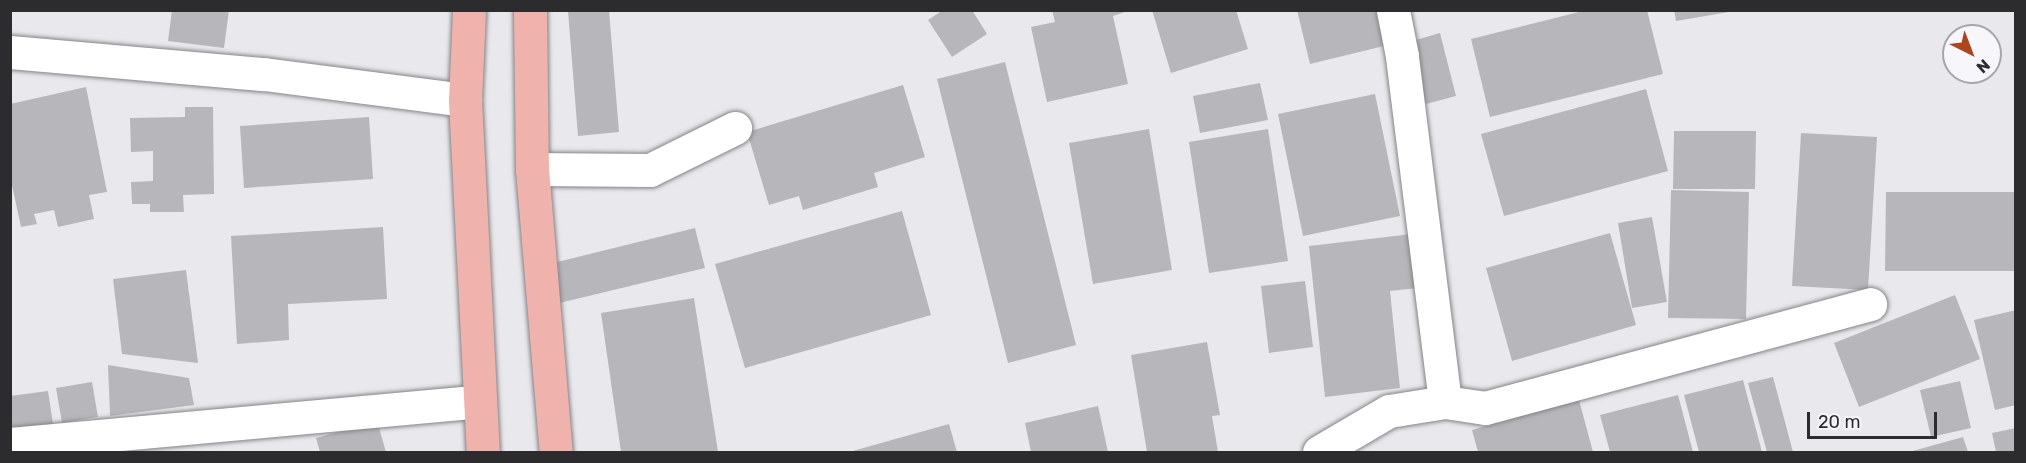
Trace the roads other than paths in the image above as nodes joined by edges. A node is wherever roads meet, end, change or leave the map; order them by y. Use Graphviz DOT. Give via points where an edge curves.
graph roads {
  1 [pos="469,10"];
  2 [pos="530,10"];
  3 [pos="1393,10"];
  4 [pos="10,52"];
  5 [pos="465,100"];
  6 [pos="735,128"];
  7 [pos="532,169"];
  8 [pos="1870,304"];
  9 [pos="479,401"];
  10 [pos="1445,402"];
  11 [pos="10,444"];
  12 [pos="483,453"];
  13 [pos="556,453"];
  14 [pos="1319,453"];
  1 -- 5 [label="main road"];
  2 -- 7 [label="main road"];
  3 -- 10 [label="street"];
  4 -- 5 [label="street" via="264,74"];
  5 -- 9 [label="main road"];
  6 -- 7 [label="street" via="650,170"];
  7 -- 13 [label="main road"];
  8 -- 10 [label="street" via="1485,408"];
  9 -- 11 [label="street"];
  9 -- 12 [label="main road"];
  10 -- 14 [label="street" via="1389,411"];
}
